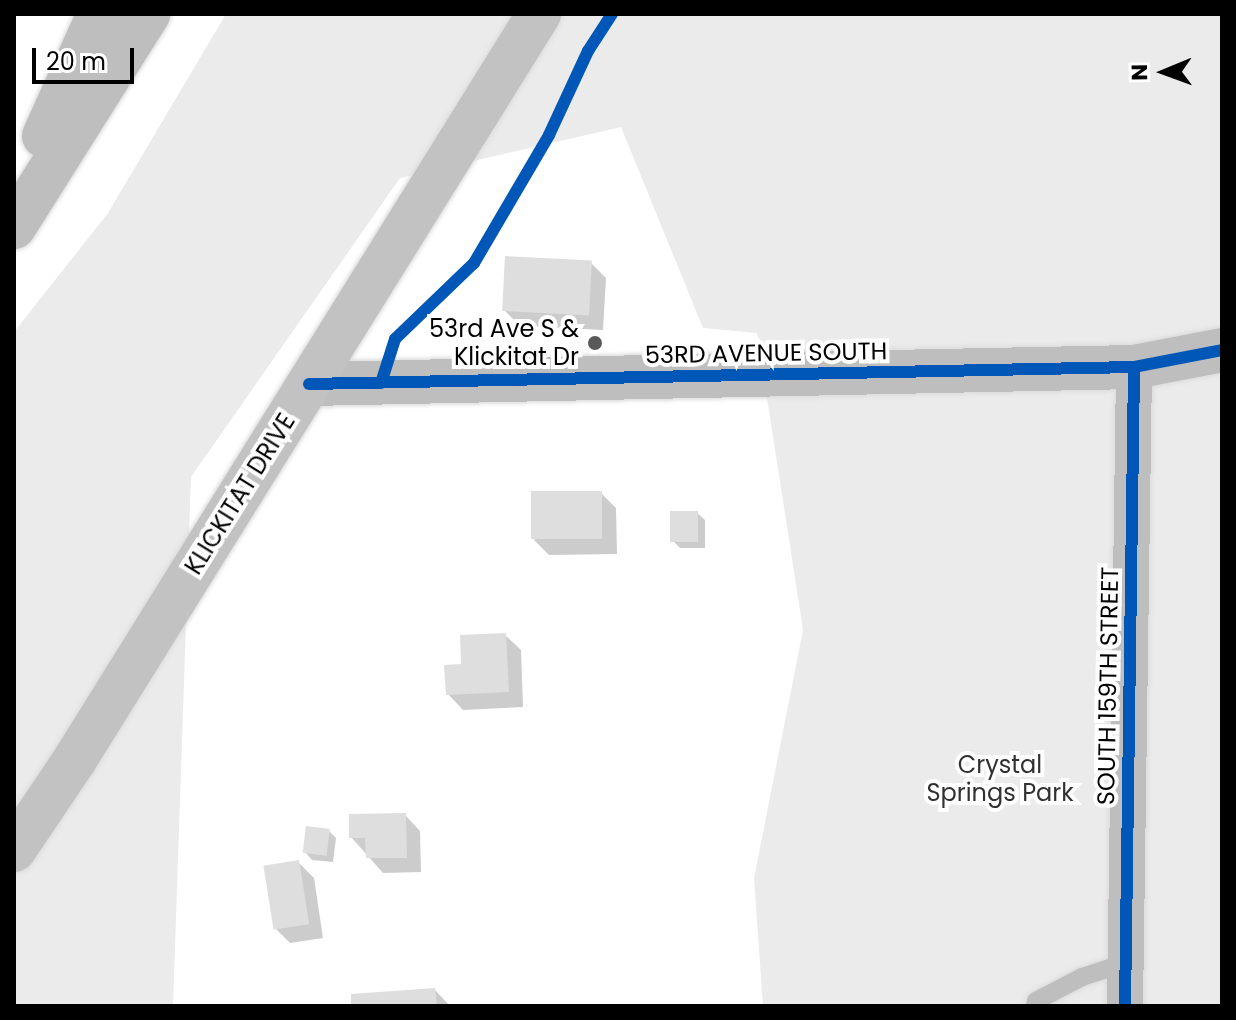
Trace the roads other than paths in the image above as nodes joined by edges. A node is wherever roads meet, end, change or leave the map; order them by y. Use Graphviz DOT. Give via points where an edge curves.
graph roads {
  1 [pos="99,14"];
  2 [pos="148,14"];
  3 [pos="539,14"];
  4 [pos="14,193"];
  5 [pos="14,227"];
  6 [pos="1222,350"];
  7 [pos="1134,367"];
  8 [pos="309,384"];
  9 [pos="14,850"];
  10 [pos="1125,963"];
  11 [pos="1035,1006"];
  12 [pos="1125,1006"];
  1 -- 4 [label="main road"];
  2 -- 5 [label="main road"];
  3 -- 8 [label="main road, KLICKITAT DRIVE"];
  6 -- 7 [label="main road, 53RD AVENUE SOUTH"];
  7 -- 8 [label="main road, 53RD AVENUE SOUTH"];
  7 -- 10 [label="street, SOUTH 159TH STREET"];
  8 -- 9 [label="main road, KLICKITAT DRIVE"];
  10 -- 11 [label="lane" via="1082,977"];
  10 -- 12 [label="street, SOUTH 159TH STREET"];
}
